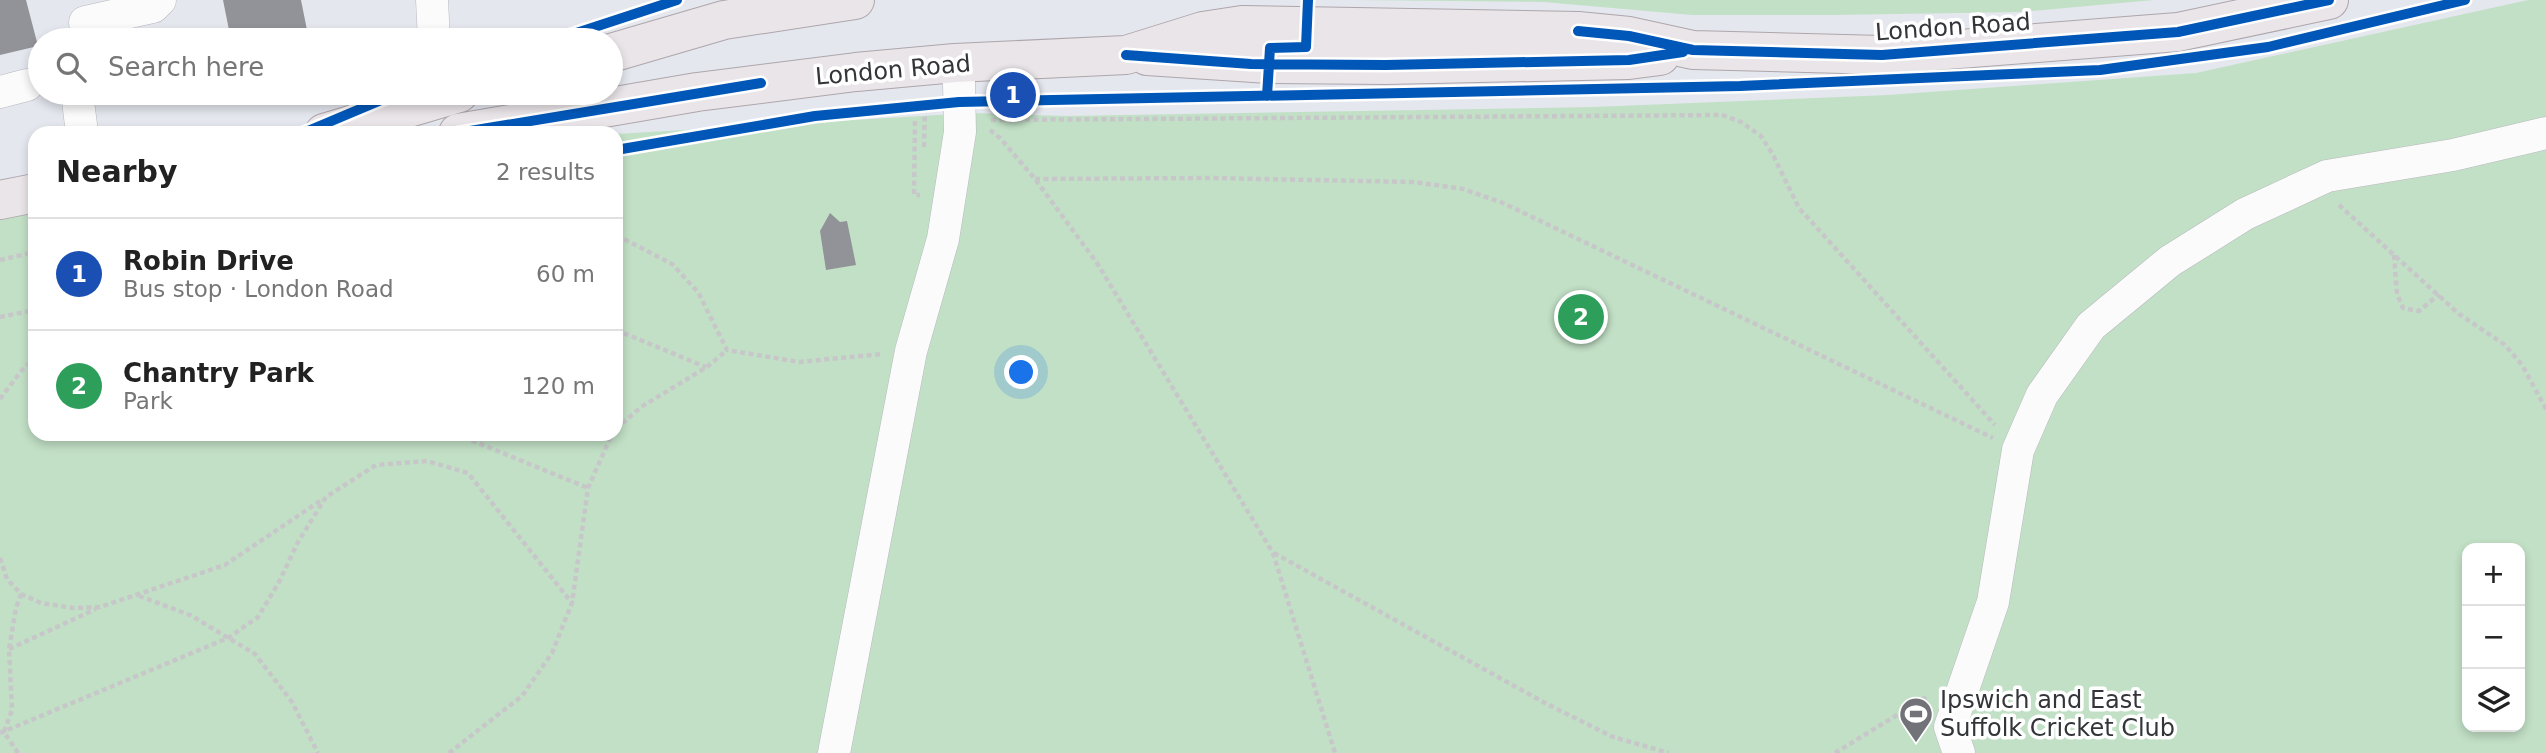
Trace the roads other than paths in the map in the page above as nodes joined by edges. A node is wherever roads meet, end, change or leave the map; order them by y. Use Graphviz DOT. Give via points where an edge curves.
graph roads {
  1 [pos="160,0"];
  2 [pos="432,0"];
  3 [pos="856,0"];
  4 [pos="2329,0"];
  5 [pos="1203,15"];
  6 [pos="85,28"];
  7 [pos="433,28"];
  8 [pos="623,49"];
  9 [pos="1693,50"];
  10 [pos="1126,55"];
  11 [pos="955,63"];
  12 [pos="78,105"];
  13 [pos="414,105"];
  14 [pos="81,126"];
  15 [pos="346,126"];
  16 [pos="500,126"];
  17 [pos="2546,133"];
  18 [pos="28,194"];
  19 [pos="0,200"];
  20 [pos="834,753"];
  21 [pos="1959,753"];
  1 -- 6 [label="street" via="153,7 85,22"];
  2 -- 7 [label="street"];
  3 -- 8 [label="main road" via="724,20"];
  4 -- 9 [label="main road, London Road" via="2178,32 1882,55"];
  5 -- 9 [label="main road, London Road" via="1242,25 1578,31"];
  5 -- 10 [label="main road, London Road"];
  9 -- 10 [label="main road" via="1629,60 1386,65 1251,64"];
  10 -- 11 [label="main road, London Road"];
  11 -- 16 [label="main road, London Road" via="722,89"];
  11 -- 20 [label="street" via="968,115 960,132 943,239 911,351"];
  12 -- 14 [label="street"];
  13 -- 15 [label="main road"];
  17 -- 21 [label="street" via="2327,177 2245,214 2170,261 2091,326 2042,395 2018,450 1993,602 1950,727"];
  18 -- 19 [label="main road"];
}
